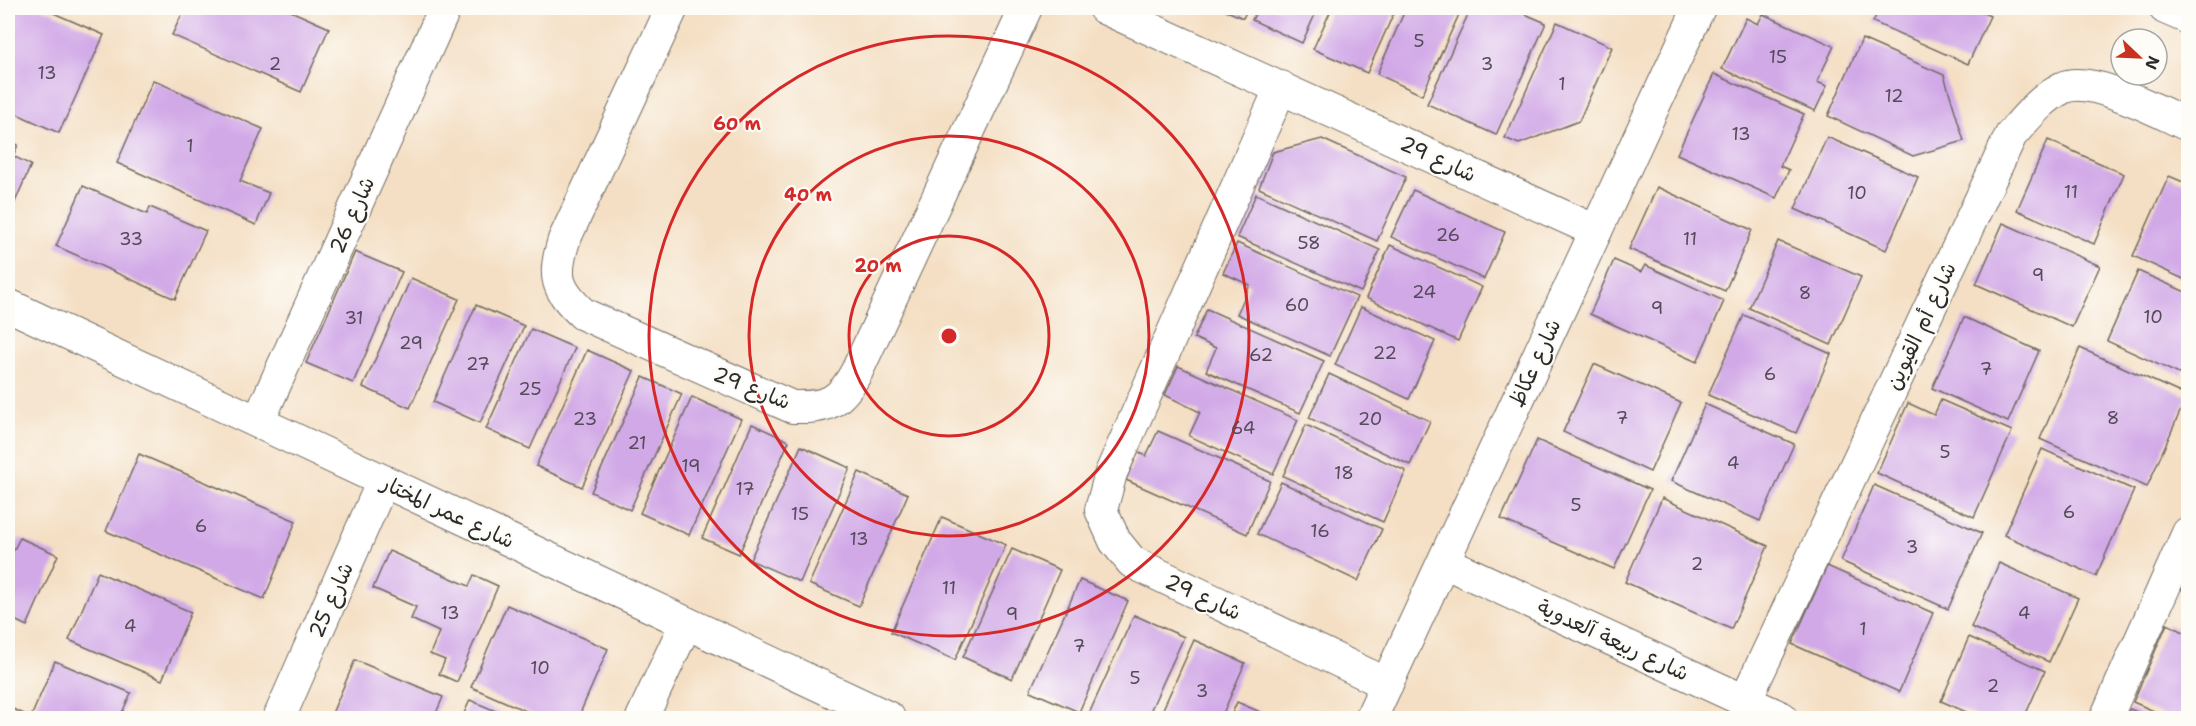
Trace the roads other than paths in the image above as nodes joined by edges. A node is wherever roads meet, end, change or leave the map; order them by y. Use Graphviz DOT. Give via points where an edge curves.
graph roads {
  1 [pos="445,8"];
  2 [pos="672,8"];
  3 [pos="1026,8"];
  4 [pos="1104,8"];
  5 [pos="2165,8"];
  6 [pos="1695,9"];
  7 [pos="2188,18"];
  8 [pos="1281,87"];
  9 [pos="2188,125"];
  10 [pos="1596,231"];
  11 [pos="8,305"];
  12 [pos="258,422"];
  13 [pos="383,481"];
  14 [pos="2188,533"];
  15 [pos="1444,562"];
  16 [pos="686,623"];
  17 [pos="1387,684"];
  18 [pos="1745,702"];
  19 [pos="279,718"];
  20 [pos="642,718"];
  21 [pos="889,718"];
  22 [pos="1371,718"];
  23 [pos="1782,718"];
  24 [pos="2106,718"];
  1 -- 12 [label="street, شارع 26"];
  2 -- 3 [label="street, شارع 29" via="564,240 557,280 565,297 583,314 792,407 817,408 833,402 848,389"];
  4 -- 8 [label="street, شارع 29"];
  5 -- 7 [label="street"];
  6 -- 10 [label="street, شارع عكاظ"];
  8 -- 10 [label="street, شارع 29"];
  8 -- 17 [label="street, شارع 29" via="1111,473 1101,510 1115,541 1132,562"];
  9 -- 18 [label="street, شارع أم القيوين" via="2123,95 2096,87 2064,86 2011,135"];
  10 -- 15 [label="street, شارع عكاظ"];
  11 -- 12 [label="street, شارع عمر المختار"];
  12 -- 13 [label="street, شارع عمر المختار"];
  13 -- 16 [label="street, شارع عمر المختار"];
  13 -- 19 [label="street, شارع 25"];
  14 -- 24 [label="street"];
  15 -- 17 [label="street, شارع عكاظ"];
  15 -- 18 [label="street, شارع ربيعة آلعدوية"];
  16 -- 20 [label="street"];
  16 -- 21 [label="street, شارع عمر المختار"];
  17 -- 22 [label="street, شارع عكاظ"];
  18 -- 23 [label="street, شارع ربيعة آلعدوية"];
}
